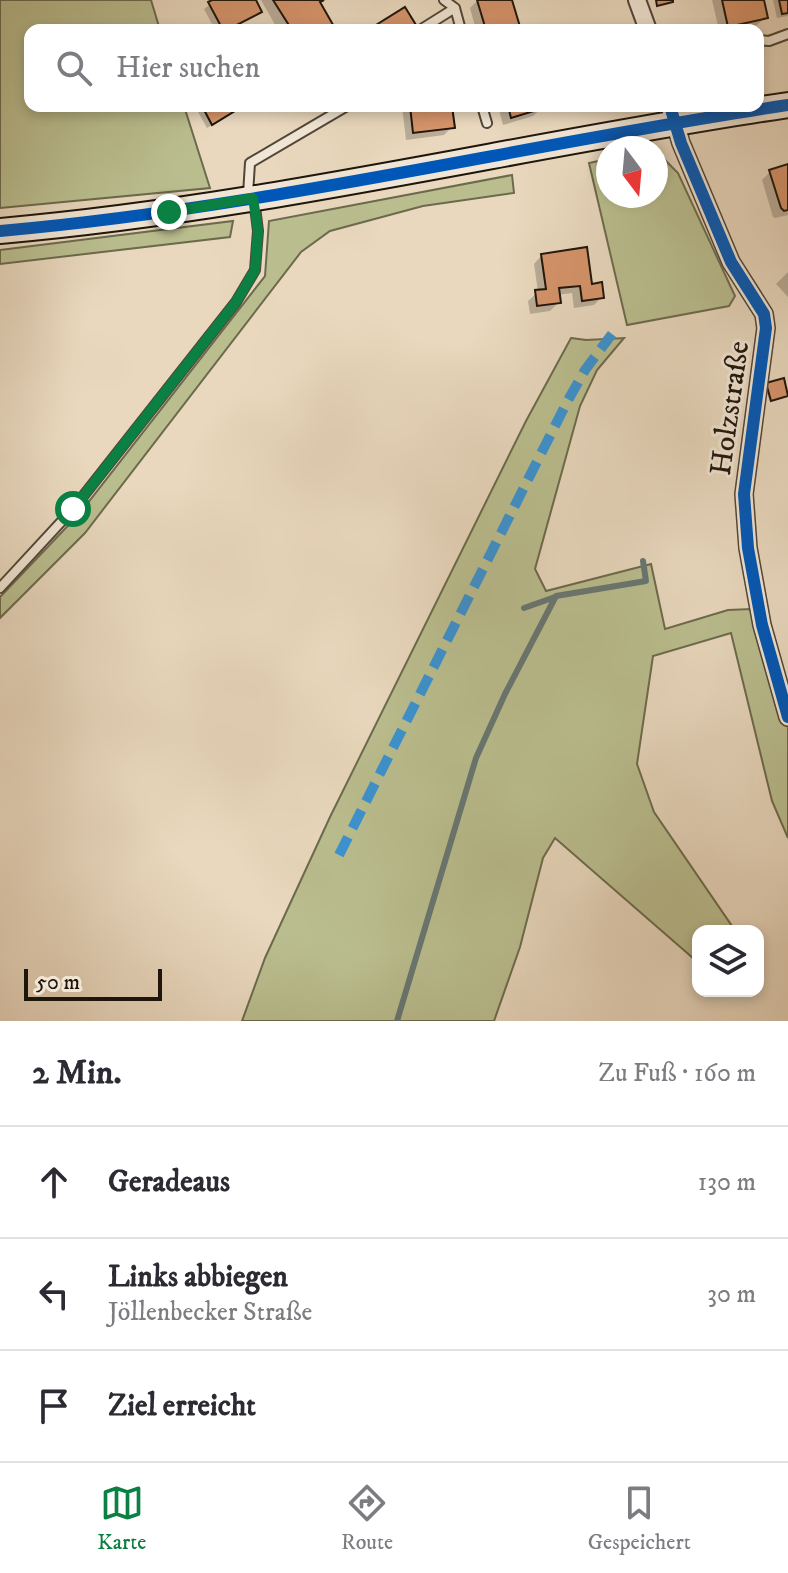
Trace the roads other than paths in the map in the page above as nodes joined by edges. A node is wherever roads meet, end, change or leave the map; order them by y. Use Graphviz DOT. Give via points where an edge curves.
graph roads {
  1 [pos="444,0"];
  2 [pos="637,0"];
  3 [pos="455,8"];
  4 [pos="430,24"];
  5 [pos="459,24"];
  6 [pos="646,24"];
  7 [pos="788,34"];
  8 [pos="764,41"];
  9 [pos="788,105"];
  10 [pos="764,107"];
  11 [pos="337,112"];
  12 [pos="484,112"];
  13 [pos="698,112"];
  14 [pos="672,114"];
  15 [pos="487,123"];
  16 [pos="251,199"];
  17 [pos="0,231"];
  18 [pos="0,588"];
  19 [pos="788,717"];
  1 -- 3 [label="lane"];
  2 -- 6 [label="street"];
  3 -- 4 [label="lane"];
  3 -- 5 [label="lane"];
  7 -- 8 [label="lane"];
  9 -- 10 [label="street"];
  11 -- 16 [label="lane" via="250,163"];
  12 -- 15 [label="lane"];
  13 -- 14 [label="street"];
  14 -- 16 [label="street"];
  14 -- 19 [label="street, Holzstraße" via="731,262 764,314 744,494 762,625"];
  16 -- 17 [label="street"];
  16 -- 18 [label="lane" via="258,231 255,270 236,302 73,509"];
}
